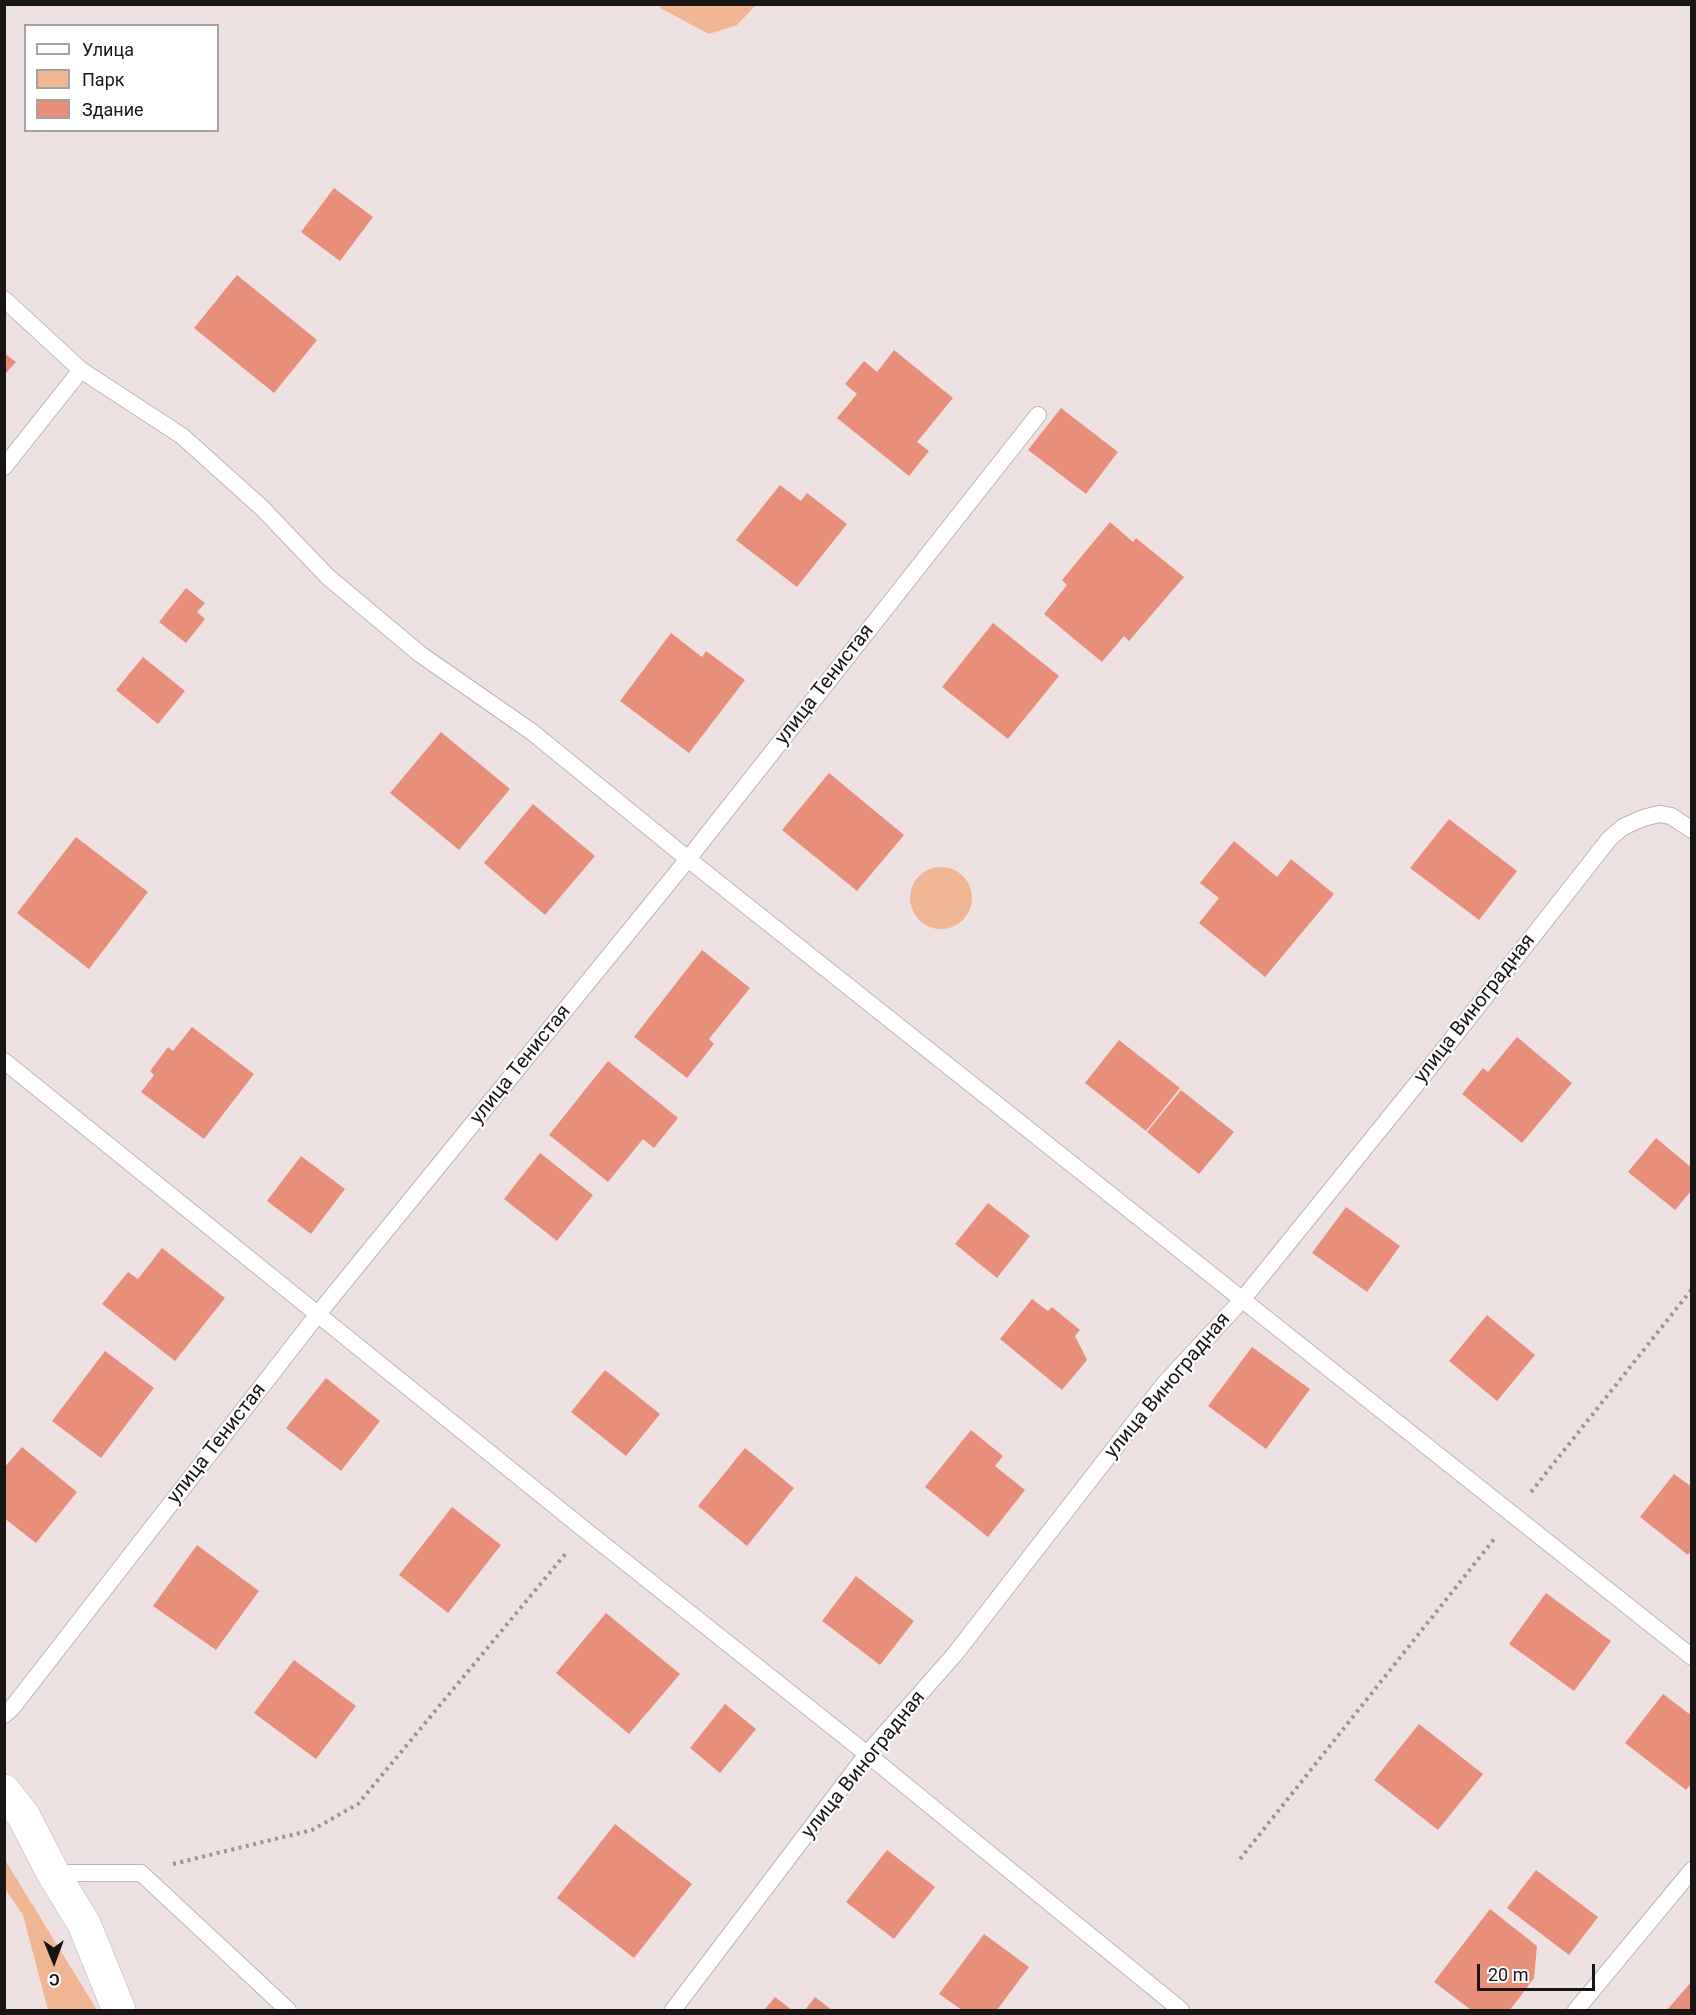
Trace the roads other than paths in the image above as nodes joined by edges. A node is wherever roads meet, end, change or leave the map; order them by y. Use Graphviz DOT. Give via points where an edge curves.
graph roads {
  1 [pos="4,299"];
  2 [pos="81,370"];
  3 [pos="1038,415"];
  4 [pos="4,467"];
  5 [pos="1692,830"];
  6 [pos="688,859"];
  7 [pos="4,1061"];
  8 [pos="1242,1299"];
  9 [pos="318,1314"];
  10 [pos="1692,1657"];
  11 [pos="4,1715"];
  12 [pos="867,1754"];
  13 [pos="4,1791"];
  14 [pos="1692,1870"];
  15 [pos="53,1873"];
  16 [pos="119,2010"];
  17 [pos="288,2010"];
  18 [pos="673,2010"];
  19 [pos="1181,2010"];
  20 [pos="1576,2010"];
  1 -- 2 [label="lane"];
  2 -- 4 [label="lane"];
  2 -- 6 [label="lane" via="182,436 262,508 337,585 420,654 532,732"];
  3 -- 6 [label="lane, улица Тенистая"];
  5 -- 8 [label="lane, улица Виноградная" via="1671,816 1659,814 1623,827 1610,838"];
  6 -- 8 [label="lane"];
  6 -- 9 [label="lane, улица Тенистая"];
  7 -- 9 [label="lane"];
  8 -- 10 [label="lane"];
  8 -- 12 [label="lane, улица Виноградная" via="1165,1383 955,1654"];
  9 -- 11 [label="lane, улица Тенистая"];
  9 -- 12 [label="lane"];
  12 -- 18 [label="lane, улица Виноградная"];
  12 -- 19 [label="lane"];
  13 -- 15 [label="street" via="23,1815"];
  14 -- 20 [label="lane"];
  15 -- 16 [label="street" via="84,1923"];
  15 -- 17 [label="lane" via="141,1873"];
}
